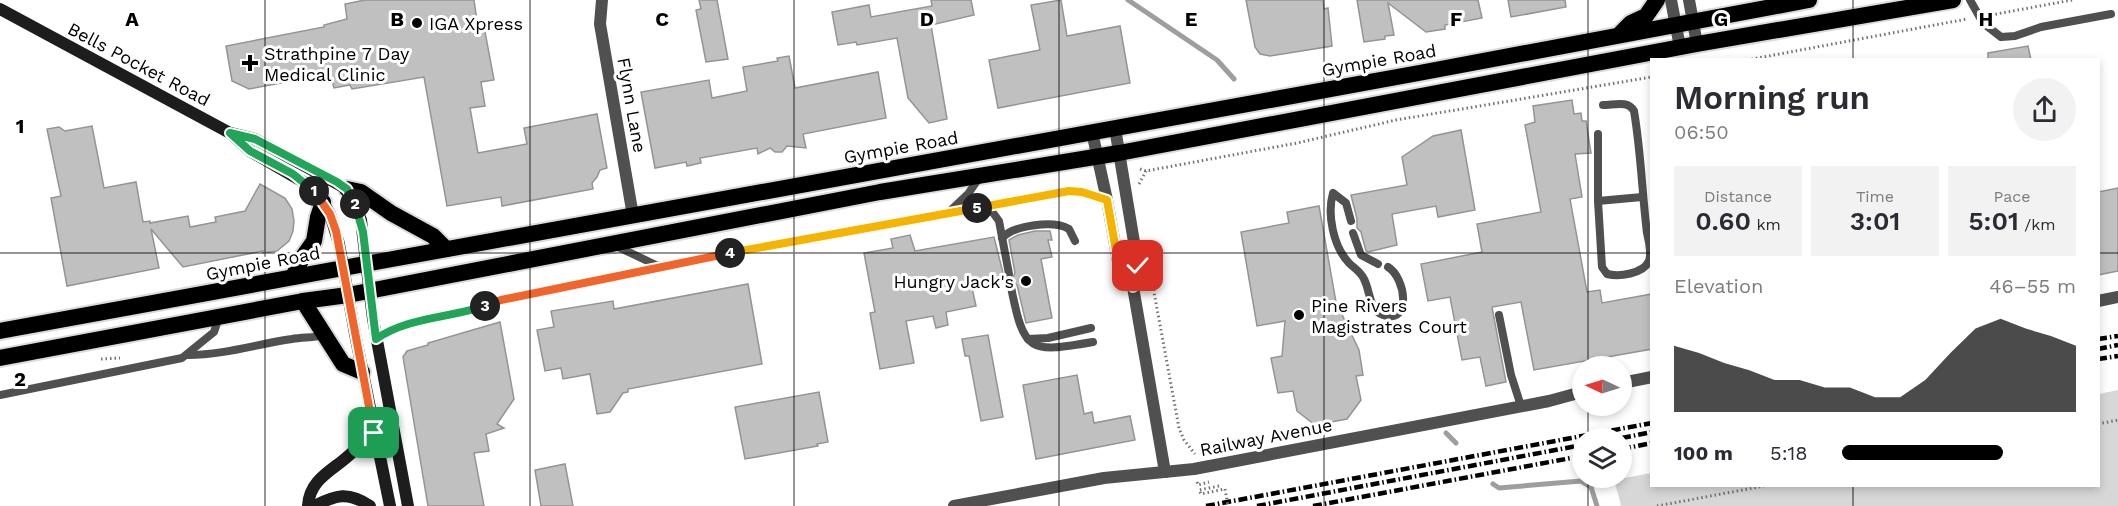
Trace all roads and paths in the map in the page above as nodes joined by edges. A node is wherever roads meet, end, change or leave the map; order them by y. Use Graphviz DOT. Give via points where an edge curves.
graph roads {
  1 [pos="602,0"];
  2 [pos="1657,0"];
  3 [pos="1671,0"];
  4 [pos="1689,0"];
  5 [pos="1809,0"];
  6 [pos="1953,0"];
  7 [pos="1970,0"];
  8 [pos="2072,0"];
  9 [pos="1746,5"];
  10 [pos="0,9"];
  11 [pos="2111,14"];
  12 [pos="1979,17"];
  13 [pos="1693,21"];
  14 [pos="1675,25"];
  15 [pos="1620,36"];
  16 [pos="1697,44"];
  17 [pos="1680,47"];
  18 [pos="1758,58"];
  19 [pos="1650,77"];
  20 [pos="1603,105"];
  21 [pos="1115,128"];
  22 [pos="1092,132"];
  23 [pos="230,133"];
  24 [pos="1598,134"];
  25 [pos="1119,153"];
  26 [pos="1097,156"];
  27 [pos="1140,169"];
  28 [pos="1146,171"];
  29 [pos="980,177"];
  30 [pos="347,189"];
  31 [pos="1138,192"];
  32 [pos="1642,197"];
  33 [pos="1107,200"];
  34 [pos="1598,201"];
  35 [pos="322,202"];
  36 [pos="988,206"];
  37 [pos="948,213"];
  38 [pos="633,216"];
  39 [pos="1351,221"];
  40 [pos="1353,233"];
  41 [pos="1002,238"];
  42 [pos="1075,241"];
  43 [pos="1650,244"];
  44 [pos="613,245"];
  45 [pos="446,249"];
  46 [pos="366,263"];
  47 [pos="1378,264"];
  48 [pos="658,266"];
  49 [pos="1388,267"];
  50 [pos="344,268"];
  51 [pos="1150,271"];
  52 [pos="1009,274"];
  53 [pos="293,277"];
  54 [pos="1011,287"];
  55 [pos="1133,287"];
  56 [pos="370,290"];
  57 [pos="348,295"];
  58 [pos="2118,297"];
  59 [pos="2100,301"];
  60 [pos="303,302"];
  61 [pos="1499,315"];
  62 [pos="219,317"];
  63 [pos="1091,328"];
  64 [pos="0,332"];
  65 [pos="325,335"];
  66 [pos="376,339"];
  67 [pos="1027,339"];
  68 [pos="1093,342"];
  69 [pos="188,355"];
  70 [pos="0,358"];
  71 [pos="362,372"];
  72 [pos="1650,377"];
  73 [pos="1632,380"];
  74 [pos="1572,394"];
  75 [pos="0,395"];
  76 [pos="1521,406"];
  77 [pos="2118,420"];
  78 [pos="2100,424"];
  79 [pos="374,433"];
  80 [pos="1196,454"];
  81 [pos="1165,472"];
  82 [pos="1219,486"];
  83 [pos="1759,487"];
  84 [pos="308,506"];
  85 [pos="314,506"];
  86 [pos="370,506"];
  87 [pos="390,506"];
  88 [pos="408,506"];
  89 [pos="954,506"];
  90 [pos="1228,506"];
  91 [pos="1657,506"];
  1 -- 38 [label="street, Flynn Lane" via="600,24"];
  2 -- 15 [label="highway" via="1646,16 1631,23"];
  3 -- 14 [label="street"];
  4 -- 13 [label="street"];
  5 -- 9 [label="highway, Gympie Road"];
  6 -- 16 [label="highway"];
  7 -- 12 [label="lane"];
  8 -- 12 [label="path"];
  9 -- 13 [label="highway, Gympie Road"];
  10 -- 23 [label="main road, Bells Pocket Road"];
  11 -- 12 [label="lane" via="2008,37 1992,32"];
  12 -- 18 [label="path"];
  13 -- 14 [label="highway, Gympie Road"];
  13 -- 16 [label="street"];
  14 -- 15 [label="highway, Gympie Road"];
  14 -- 17 [label="street"];
  15 -- 21 [label="highway, Gympie Road"];
  16 -- 17 [label="highway"];
  17 -- 25 [label="highway"];
  19 -- 28 [label="path" via="1396,120"];
  20 -- 32 [label="lane" via="1626,104 1634,111"];
  21 -- 22 [label="highway, Gympie Road"];
  21 -- 25 [label="street"];
  22 -- 26 [label="street"];
  22 -- 38 [label="highway, Gympie Road"];
  23 -- 30 [label="main road, Bells Pocket Road" via="255,139"];
  23 -- 35 [label="main road, Bells Pocket Road" via="250,151 307,184"];
  24 -- 34 [label="lane"];
  25 -- 26 [label="highway"];
  25 -- 55 [label="street" via="1138,266"];
  26 -- 29 [label="highway"];
  26 -- 33 [label="street"];
  27 -- 28 [label="path"];
  28 -- 31 [label="path"];
  29 -- 37 [label="lane"];
  29 -- 44 [label="highway" via="880,192"];
  30 -- 45 [label="highway" via="361,192 433,236"];
  30 -- 46 [label="main road" via="361,220"];
  32 -- 34 [label="lane"];
  32 -- 43 [label="lane"];
  33 -- 36 [label="lane" via="1069,191"];
  33 -- 55 [label="street" via="1119,267"];
  34 -- 43 [label="lane" via="1602,267 1607,274 1626,274 1645,267"];
  35 -- 50 [label="main road, Bells Pocket Road" via="336,231"];
  35 -- 53 [label="highway" via="314,240"];
  36 -- 37 [label="lane"];
  36 -- 41 [label="lane" via="999,221"];
  37 -- 48 [label="lane"];
  38 -- 45 [label="highway, Gympie Road"];
  39 -- 49 [label="lane" via="1346,203 1333,193 1331,214 1342,254 1364,277 1375,309 1389,316 1402,309 1403,299 1399,277"];
  40 -- 47 [label="lane" via="1361,255"];
  41 -- 42 [label="lane" via="1010,232 1053,224 1069,229"];
  41 -- 52 [label="lane"];
  44 -- 48 [label="lane"];
  44 -- 56 [label="highway"];
  45 -- 46 [label="highway, Gympie Road"];
  46 -- 50 [label="highway, Gympie Road"];
  46 -- 56 [label="main road"];
  48 -- 66 [label="lane" via="395,327"];
  50 -- 53 [label="highway, Gympie Road"];
  50 -- 57 [label="main road, Bells Pocket Road"];
  51 -- 80 [label="path" via="1179,428"];
  53 -- 64 [label="highway, Gympie Road"];
  54 -- 67 [label="lane" via="1018,324"];
  55 -- 81 [label="street"];
  56 -- 57 [label="highway"];
  56 -- 66 [label="main road"];
  57 -- 60 [label="highway"];
  57 -- 71 [label="main road, Bells Pocket Road"];
  58 -- 59 [label="street"];
  60 -- 62 [label="highway"];
  60 -- 65 [label="highway"];
  61 -- 76 [label="lane"];
  62 -- 69 [label="lane" via="214,332"];
  62 -- 70 [label="highway"];
  63 -- 67 [label="lane"];
  65 -- 69 [label="lane" via="211,355"];
  65 -- 71 [label="highway" via="343,364"];
  66 -- 88 [label="main road"];
  67 -- 68 [label="lane" via="1054,349"];
  69 -- 75 [label="lane" via="175,361"];
  71 -- 79 [label="main road, Bells Pocket Road"];
  72 -- 73 [label="street"];
  74 -- 76 [label="street, Railway Avenue"];
  76 -- 81 [label="street, Railway Avenue"];
  77 -- 78 [label="path"];
  79 -- 84 [label="main road" via="326,473 309,494"];
  79 -- 87 [label="main road, Bells Pocket Road"];
  81 -- 89 [label="street, Railway Avenue" via="1104,478"];
  82 -- 90 [label="path, bridge" via="1199,490 1201,494 1225,489"];
  83 -- 91 [label="path"];
  85 -- 86 [label="main road" via="342,495"];
}
